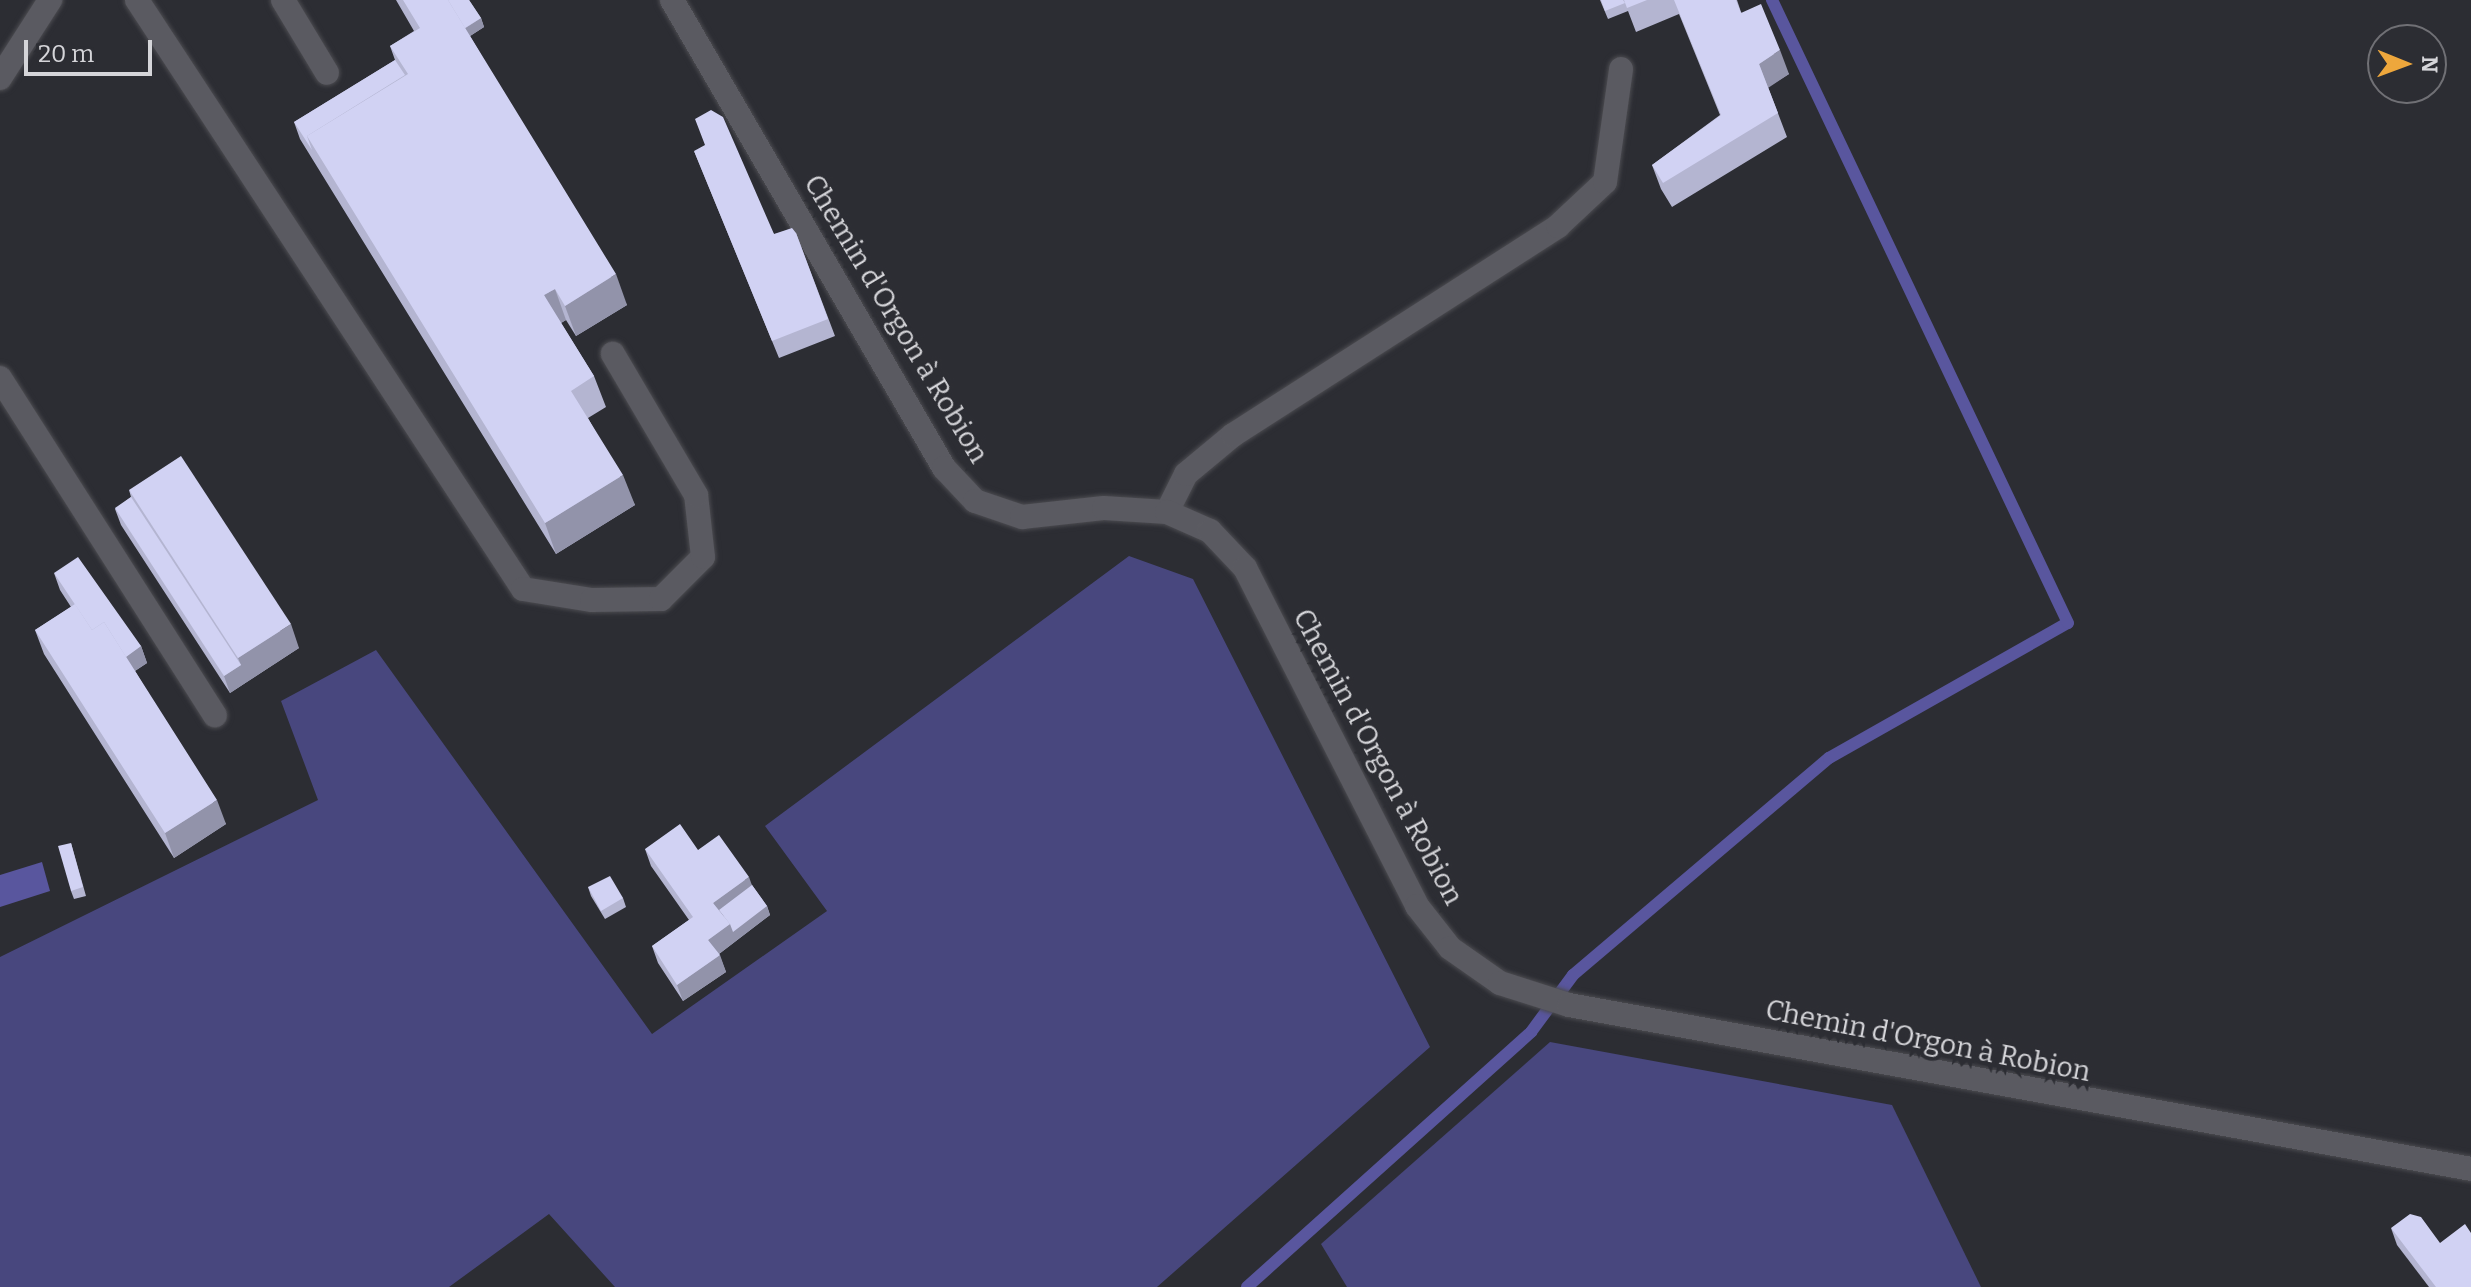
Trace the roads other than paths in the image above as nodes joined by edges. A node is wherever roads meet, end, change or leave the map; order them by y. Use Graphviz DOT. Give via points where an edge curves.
graph roads {
  1 [pos="50,0"];
  2 [pos="137,0"];
  3 [pos="283,0"];
  4 [pos="672,0"];
  5 [pos="1621,69"];
  6 [pos="327,73"];
  7 [pos="0,78"];
  8 [pos="613,354"];
  9 [pos="0,378"];
  10 [pos="1167,512"];
  11 [pos="215,715"];
  12 [pos="2471,1169"];
  1 -- 7 [label="street"];
  2 -- 8 [label="street" via="523,589 592,600 661,599 703,557 696,495"];
  3 -- 6 [label="street"];
  4 -- 10 [label="street, Chemin d'Orgon à Robion" via="944,468 975,501 1022,517 1104,508"];
  5 -- 10 [label="street" via="1605,182 1558,226 1233,435 1186,474"];
  9 -- 11 [label="street"];
  10 -- 12 [label="street, Chemin d'Orgon à Robion" via="1210,531 1245,568 1417,906 1450,948 1500,983 1569,1005"];
}
